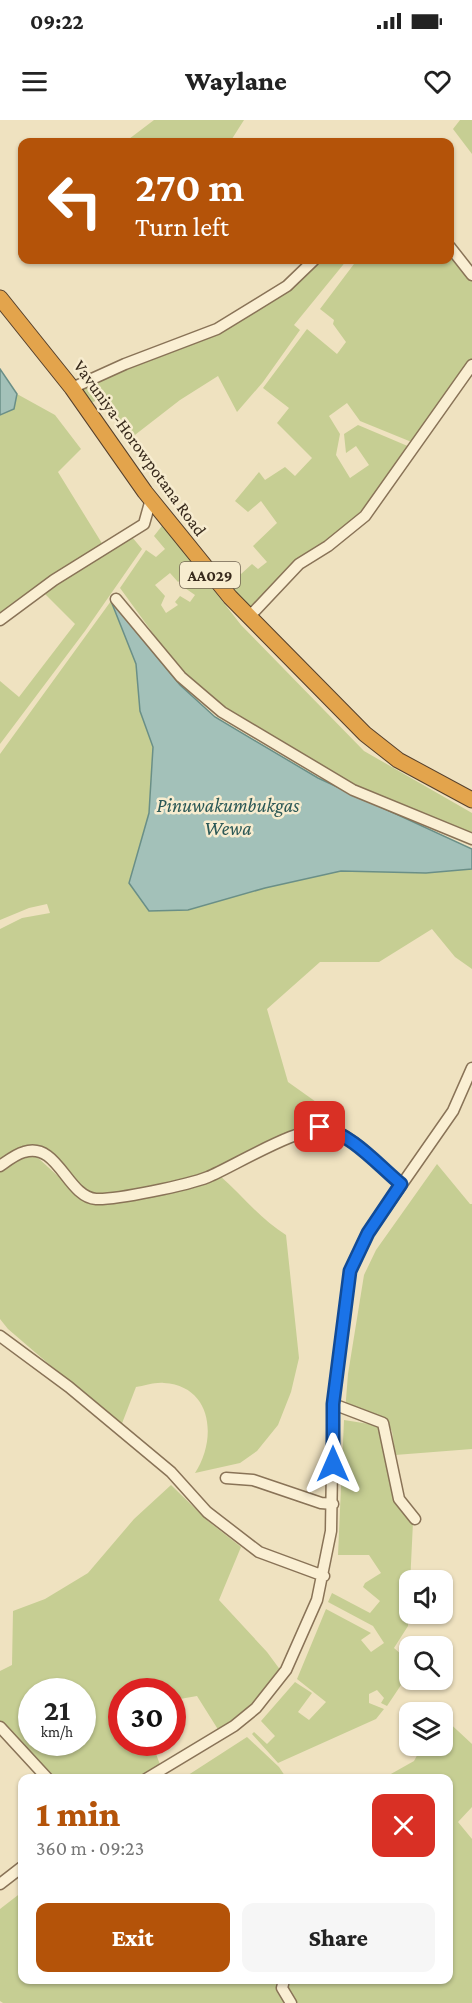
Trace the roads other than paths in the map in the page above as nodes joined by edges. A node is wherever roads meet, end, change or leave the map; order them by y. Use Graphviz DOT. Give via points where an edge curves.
graph roads {
  1 [pos="454,253"];
  2 [pos="310,264"];
  3 [pos="472,275"];
  4 [pos="0,298"];
  5 [pos="472,365"];
  6 [pos="72,388"];
  7 [pos="151,499"];
  8 [pos="116,600"];
  9 [pos="249,617"];
  10 [pos="0,620"];
  11 [pos="472,800"];
  12 [pos="472,839"];
  13 [pos="472,1068"];
  14 [pos="0,1166"];
  15 [pos="401,1184"];
  16 [pos="0,1336"];
  17 [pos="333,1404"];
  18 [pos="226,1478"];
  19 [pos="333,1504"];
  20 [pos="415,1520"];
  21 [pos="324,1576"];
  22 [pos="0,1727"];
  23 [pos="43,1774"];
  24 [pos="154,1774"];
  25 [pos="18,1870"];
  26 [pos="0,1884"];
  27 [pos="283,1984"];
  28 [pos="291,2003"];
  1 -- 3 [label="street"];
  2 -- 6 [label="street" via="287,286 217,329"];
  4 -- 6 [label="highway, Vavuniya-Horowpotana Road / AA029"];
  5 -- 9 [label="street" via="365,516 299,564"];
  6 -- 7 [label="highway, Vavuniya-Horowpotana Road / AA029"];
  7 -- 9 [label="highway, Vavuniya-Horowpotana Road / AA029" via="212,578"];
  7 -- 10 [label="street" via="144,524 54,580"];
  8 -- 12 [label="street" via="181,677 222,712 353,790"];
  9 -- 11 [label="highway, Vavuniya-Horowpotana Road / AA029" via="365,734 398,760"];
  13 -- 15 [label="street" via="453,1111"];
  14 -- 15 [label="street" via="24,1151 33,1152 52,1158 78,1190 93,1199 113,1199 206,1178 270,1146 320,1127 334,1130"];
  15 -- 17 [label="street" via="368,1233 350,1271"];
  16 -- 21 [label="street" via="69,1387 171,1472 207,1512 259,1552"];
  17 -- 19 [label="street"];
  17 -- 20 [label="street" via="383,1423 399,1499"];
  18 -- 19 [label="street" via="253,1480"];
  19 -- 21 [label="street"];
  21 -- 24 [label="street" via="286,1670 273,1689 234,1726"];
  22 -- 23 [label="street"];
  25 -- 26 [label="street"];
  27 -- 28 [label="street"];
}
